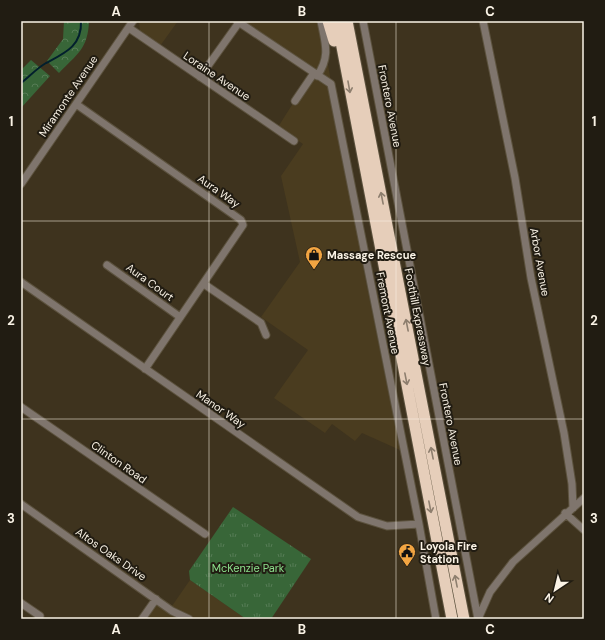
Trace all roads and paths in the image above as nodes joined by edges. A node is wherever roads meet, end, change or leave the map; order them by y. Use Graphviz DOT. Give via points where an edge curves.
graph roads {
  1 [pos="133,21"];
  2 [pos="321,21"];
  3 [pos="328,21"];
  4 [pos="337,21"];
  5 [pos="347,21"];
  6 [pos="354,21"];
  7 [pos="363,21"];
  8 [pos="483,21"];
  9 [pos="239,22"];
  10 [pos="128,28"];
  11 [pos="352,49"];
  12 [pos="345,64"];
  13 [pos="315,75"];
  14 [pos="200,77"];
  15 [pos="295,101"];
  16 [pos="76,104"];
  17 [pos="294,141"];
  18 [pos="21,184"];
  19 [pos="107,265"];
  20 [pos="21,282"];
  21 [pos="204,284"];
  22 [pos="180,317"];
  23 [pos="266,335"];
  24 [pos="145,369"];
  25 [pos="21,407"];
  26 [pos="584,498"];
  27 [pos="21,504"];
  28 [pos="573,508"];
  29 [pos="565,513"];
  30 [pos="419,524"];
  31 [pos="584,530"];
  32 [pos="205,534"];
  33 [pos="156,599"];
  34 [pos="21,603"];
  35 [pos="39,618"];
  36 [pos="142,619"];
  37 [pos="189,619"];
  38 [pos="436,619"];
  39 [pos="452,619"];
  40 [pos="464,619"];
  41 [pos="478,619"];
  1 -- 10 [label="street, Miramonte Avenue"];
  2 -- 13 [label="street" via="327,55 324,66"];
  3 -- 12 [label="highway" via="338,54"];
  4 -- 12 [label="highway"];
  5 -- 11 [label="highway, Foothill Expressway"];
  6 -- 11 [label="highway"];
  7 -- 41 [label="street, Frontero Avenue"];
  8 -- 28 [label="street, Arbor Avenue" via="515,178 531,278 564,433"];
  9 -- 13 [label="street, Fremont Avenue"];
  9 -- 14 [label="street"];
  10 -- 14 [label="street, Loraine Avenue"];
  10 -- 16 [label="street, Miramonte Avenue"];
  40 -- 11 [label="highway, Foothill Expressway, one-way"];
  12 -- 39 [label="highway, one-way"];
  13 -- 15 [label="street"];
  13 -- 30 [label="street, Fremont Avenue" via="331,84"];
  14 -- 17 [label="street, Loraine Avenue"];
  16 -- 18 [label="street, Miramonte Avenue"];
  16 -- 21 [label="street, Aura Way" via="241,220 243,225"];
  19 -- 22 [label="street, Aura Court"];
  20 -- 24 [label="street, Manor Way"];
  21 -- 22 [label="street, Aura Way"];
  21 -- 23 [label="street" via="261,323"];
  22 -- 24 [label="street, Aura Way"];
  24 -- 30 [label="street, Manor Way" via="358,517 387,526"];
  25 -- 32 [label="street, Clinton Road"];
  26 -- 28 [label="street"];
  27 -- 33 [label="street, Altos Oaks Drive"];
  28 -- 29 [label="street"];
  29 -- 31 [label="street"];
  29 -- 41 [label="street" via="505,572 490,592"];
  30 -- 38 [label="street, Fremont Avenue"];
  33 -- 36 [label="street"];
  33 -- 37 [label="street, Altos Oaks Drive"];
  34 -- 35 [label="street"];
}
